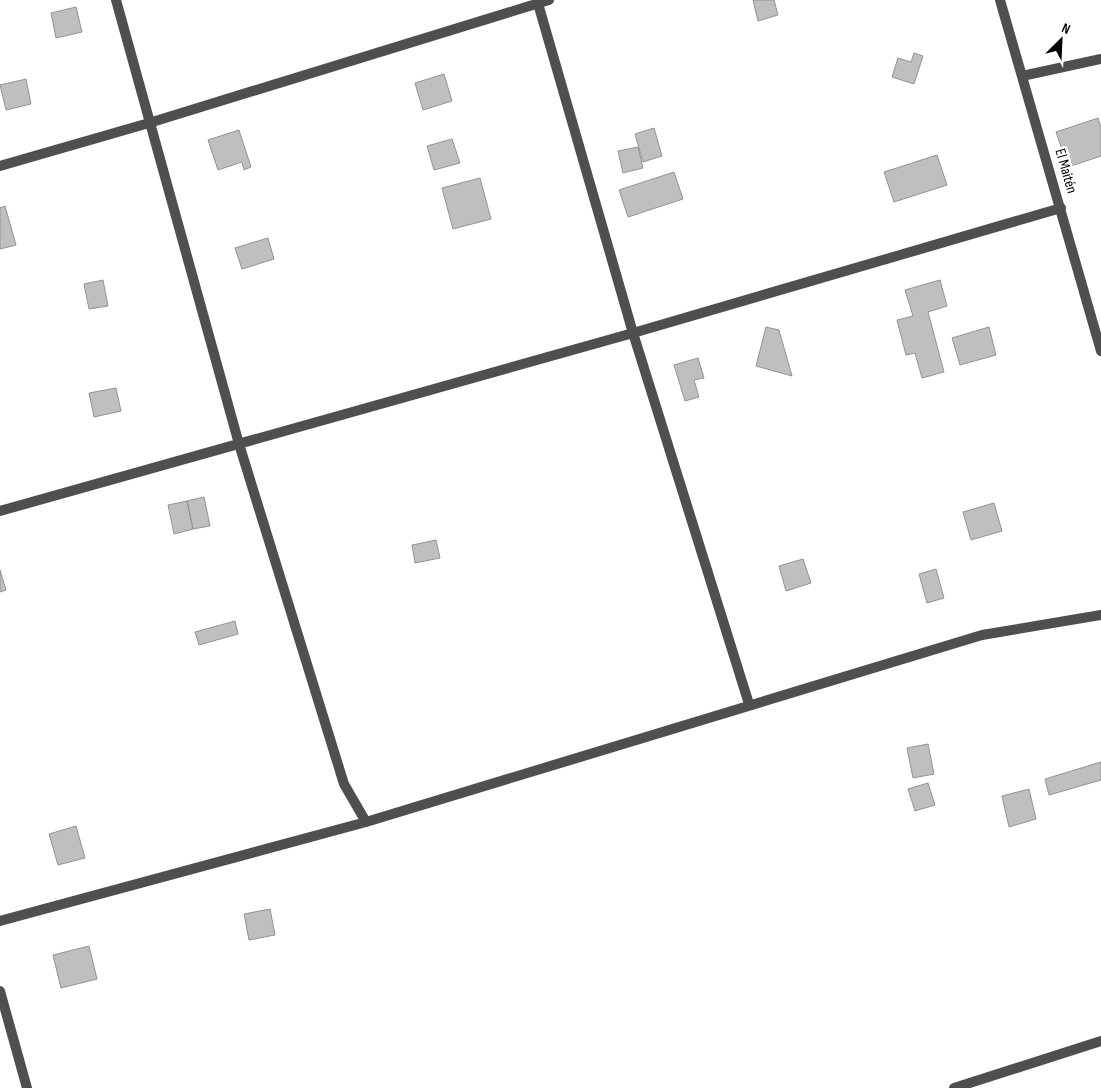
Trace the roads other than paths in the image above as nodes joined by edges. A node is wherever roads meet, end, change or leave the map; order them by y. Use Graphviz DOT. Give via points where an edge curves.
graph roads {
  1 [pos="116,0"];
  2 [pos="549,0"];
  3 [pos="1000,0"];
  4 [pos="538,2"];
  5 [pos="1101,59"];
  6 [pos="1022,76"];
  7 [pos="149,123"];
  8 [pos="0,166"];
  9 [pos="1061,208"];
  10 [pos="633,333"];
  11 [pos="1101,351"];
  12 [pos="239,444"];
  13 [pos="0,511"];
  14 [pos="1101,615"];
  15 [pos="750,704"];
  16 [pos="366,822"];
  17 [pos="0,921"];
  18 [pos="0,991"];
  19 [pos="1101,1042"];
  20 [pos="27,1088"];
  21 [pos="954,1088"];
  1 -- 7 [label="street"];
  2 -- 4 [label="street"];
  3 -- 6 [label="street, El Maitén"];
  4 -- 7 [label="street"];
  4 -- 10 [label="street"];
  5 -- 6 [label="street"];
  6 -- 9 [label="street, El Maitén"];
  7 -- 8 [label="street"];
  7 -- 12 [label="street"];
  9 -- 10 [label="street"];
  9 -- 11 [label="street, El Maitén"];
  10 -- 12 [label="street"];
  10 -- 15 [label="street"];
  12 -- 13 [label="street"];
  12 -- 16 [label="street" via="344,784"];
  14 -- 15 [label="street" via="982,635"];
  15 -- 16 [label="street"];
  16 -- 17 [label="street"];
  18 -- 20 [label="street"];
  19 -- 21 [label="street"];
}
